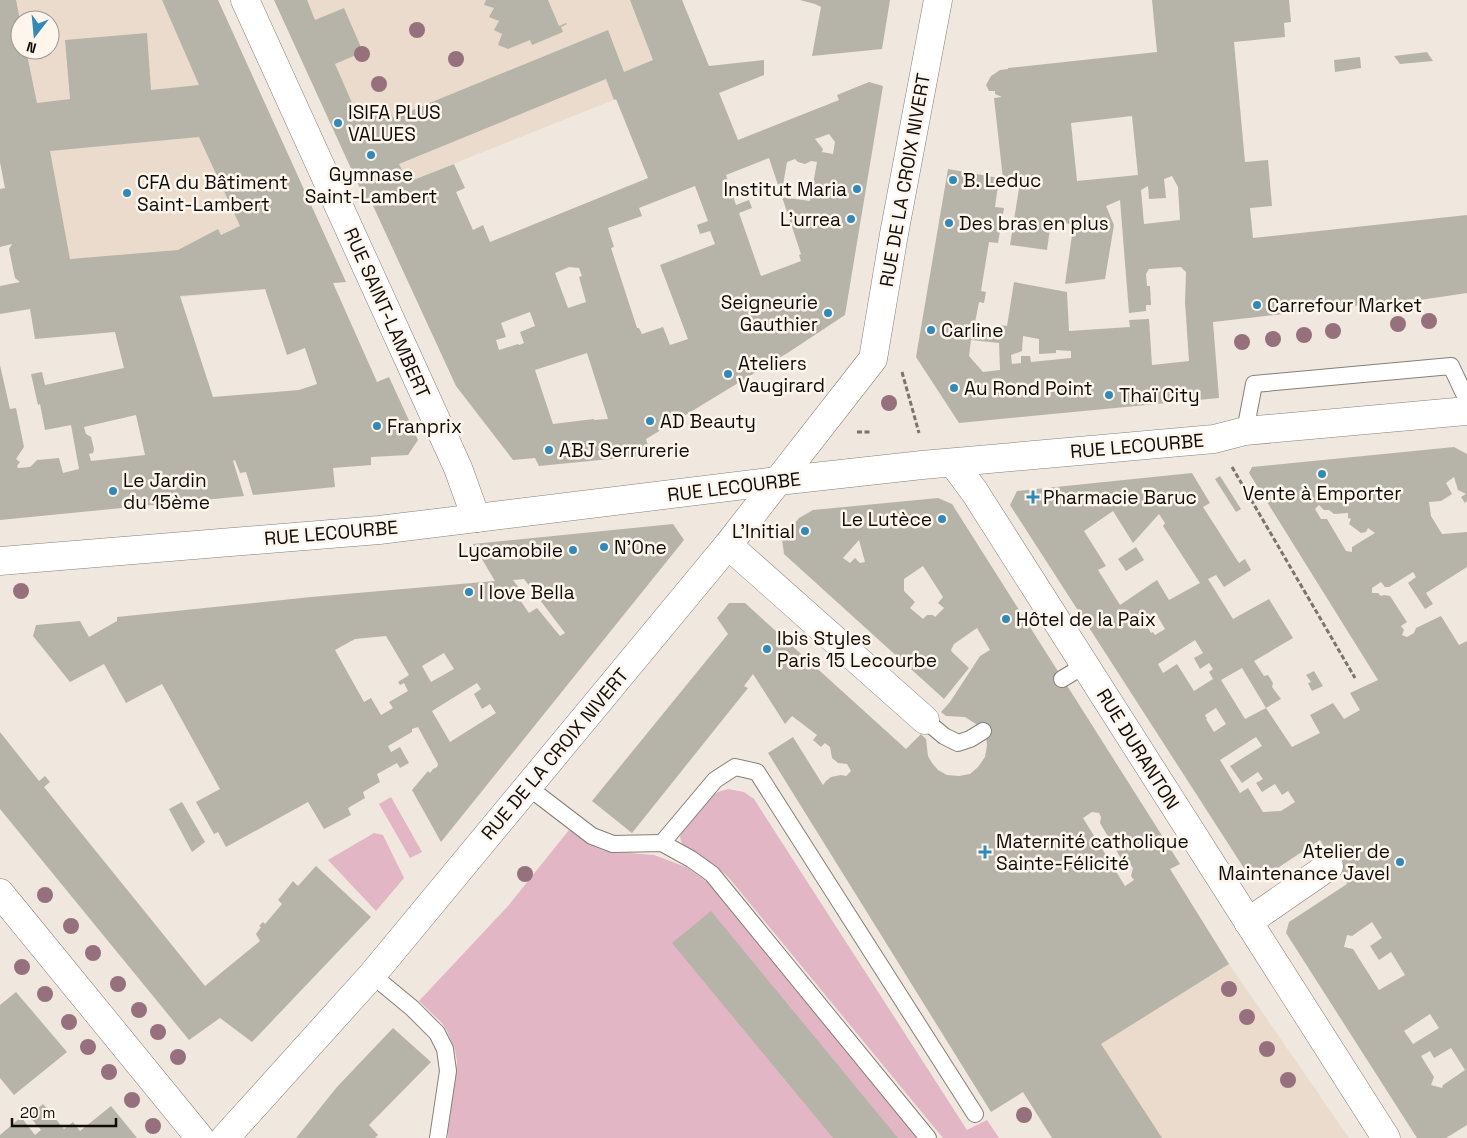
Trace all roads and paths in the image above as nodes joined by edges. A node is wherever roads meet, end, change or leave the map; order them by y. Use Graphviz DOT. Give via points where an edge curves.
graph roads {
  1 [pos="245,0"];
  2 [pos="938,0"];
  3 [pos="873,359"];
  4 [pos="1467,400"];
  5 [pos="1467,411"];
  6 [pos="1245,431"];
  7 [pos="854,432"];
  8 [pos="871,432"];
  9 [pos="921,438"];
  10 [pos="1214,439"];
  11 [pos="953,463"];
  12 [pos="778,481"];
  13 [pos="476,518"];
  14 [pos="728,545"];
  15 [pos="0,561"];
  16 [pos="1085,665"];
  17 [pos="1355,678"];
  18 [pos="1062,679"];
  19 [pos="925,720"];
  20 [pos="983,731"];
  21 [pos="528,787"];
  22 [pos="662,843"];
  23 [pos="1329,866"];
  24 [pos="0,892"];
  25 [pos="1248,922"];
  26 [pos="372,975"];
  27 [pos="975,1114"];
  28 [pos="200,1138"];
  29 [pos="225,1138"];
  30 [pos="438,1138"];
  31 [pos="928,1138"];
  32 [pos="1386,1138"];
  1 -- 13 [label="street, RUE SAINT-LAMBERT" via="454,459"];
  2 -- 3 [label="street, RUE DE LA CROIX NIVERT"];
  3 -- 9 [label="path" via="900,365"];
  3 -- 12 [label="street, RUE DE LA CROIX NIVERT"];
  4 -- 6 [label="lane" via="1451,366 1254,384"];
  5 -- 6 [label="street, RUE LECOURBE"];
  6 -- 10 [label="street, RUE LECOURBE"];
  7 -- 8 [label="path"];
  10 -- 11 [label="street, RUE LECOURBE"];
  10 -- 17 [label="path"];
  11 -- 12 [label="street, RUE LECOURBE"];
  11 -- 16 [label="street, RUE DURANTON"];
  12 -- 13 [label="street, RUE LECOURBE"];
  12 -- 14 [label="street, RUE DE LA CROIX NIVERT"];
  13 -- 15 [label="street, RUE LECOURBE" via="379,530"];
  14 -- 19 [label="street"];
  14 -- 21 [label="street, RUE DE LA CROIX NIVERT"];
  16 -- 18 [label="lane"];
  16 -- 25 [label="street, RUE DURANTON"];
  19 -- 20 [label="lane" via="958,743"];
  21 -- 22 [label="lane" via="592,836 613,844"];
  21 -- 26 [label="street, RUE DE LA CROIX NIVERT"];
  22 -- 27 [label="lane" via="715,780 735,767 758,772"];
  22 -- 31 [label="lane" via="712,874"];
  23 -- 25 [label="street"];
  24 -- 28 [label="street"];
  25 -- 32 [label="street, RUE DURANTON"];
  26 -- 29 [label="street, RUE DE LA CROIX NIVERT"];
  26 -- 30 [label="lane" via="437,1033 445,1049 448,1071"];
}
